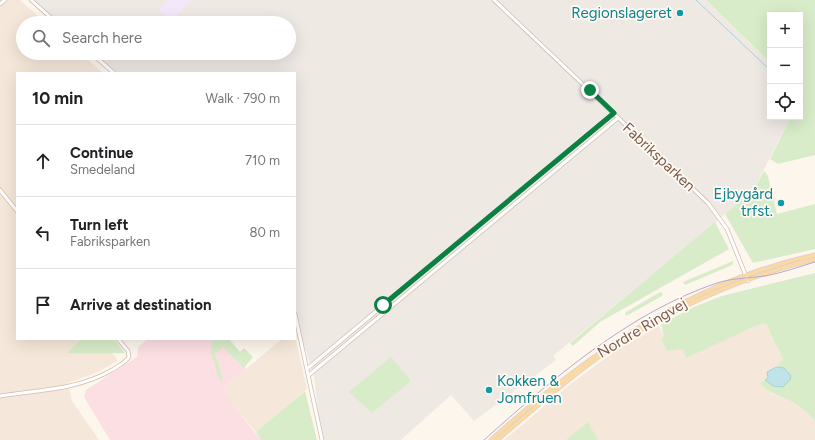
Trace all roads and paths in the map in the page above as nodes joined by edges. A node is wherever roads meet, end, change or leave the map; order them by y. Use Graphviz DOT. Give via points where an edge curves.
graph roads {
  1 [pos="5,0"];
  2 [pos="31,0"];
  3 [pos="494,0"];
  4 [pos="0,4"];
  5 [pos="49,16"];
  6 [pos="99,60"];
  7 [pos="113,72"];
  8 [pos="614,113"];
  9 [pos="618,118"];
  10 [pos="0,190"];
  11 [pos="16,210"];
  12 [pos="468,235"];
  13 [pos="472,240"];
  14 [pos="815,255"];
  15 [pos="815,259"];
  16 [pos="746,275"];
  17 [pos="748,280"];
  18 [pos="296,318"];
  19 [pos="119,340"];
  20 [pos="308,368"];
  21 [pos="309,375"];
  22 [pos="0,396"];
  23 [pos="322,440"];
  24 [pos="491,440"];
  25 [pos="497,440"];
  1 -- 4 [label="street"];
  2 -- 5 [label="street"];
  3 -- 8 [label="street, Fabriksparken"];
  6 -- 7 [label="street"];
  8 -- 9 [label="street, Fabriksparken"];
  8 -- 12 [label="street"];
  9 -- 13 [label="street"];
  9 -- 16 [label="street, Fabriksparken" via="716,212 729,233"];
  10 -- 11 [label="street"];
  12 -- 13 [label="street"];
  12 -- 20 [label="street"];
  13 -- 21 [label="street"];
  14 -- 16 [label="main road, Nordre Ringvej"];
  15 -- 17 [label="main road, Nordre Ringvej"];
  16 -- 17 [label="street, Fabriksparken"];
  16 -- 24 [label="main road, Nordre Ringvej" via="677,305 603,349"];
  17 -- 25 [label="main road, Nordre Ringvej" via="685,306 630,337 571,378"];
  18 -- 20 [label="street"];
  19 -- 22 [label="street" via="129,357 104,374 78,385"];
  20 -- 21 [label="street"];
  21 -- 23 [label="street"];
}
